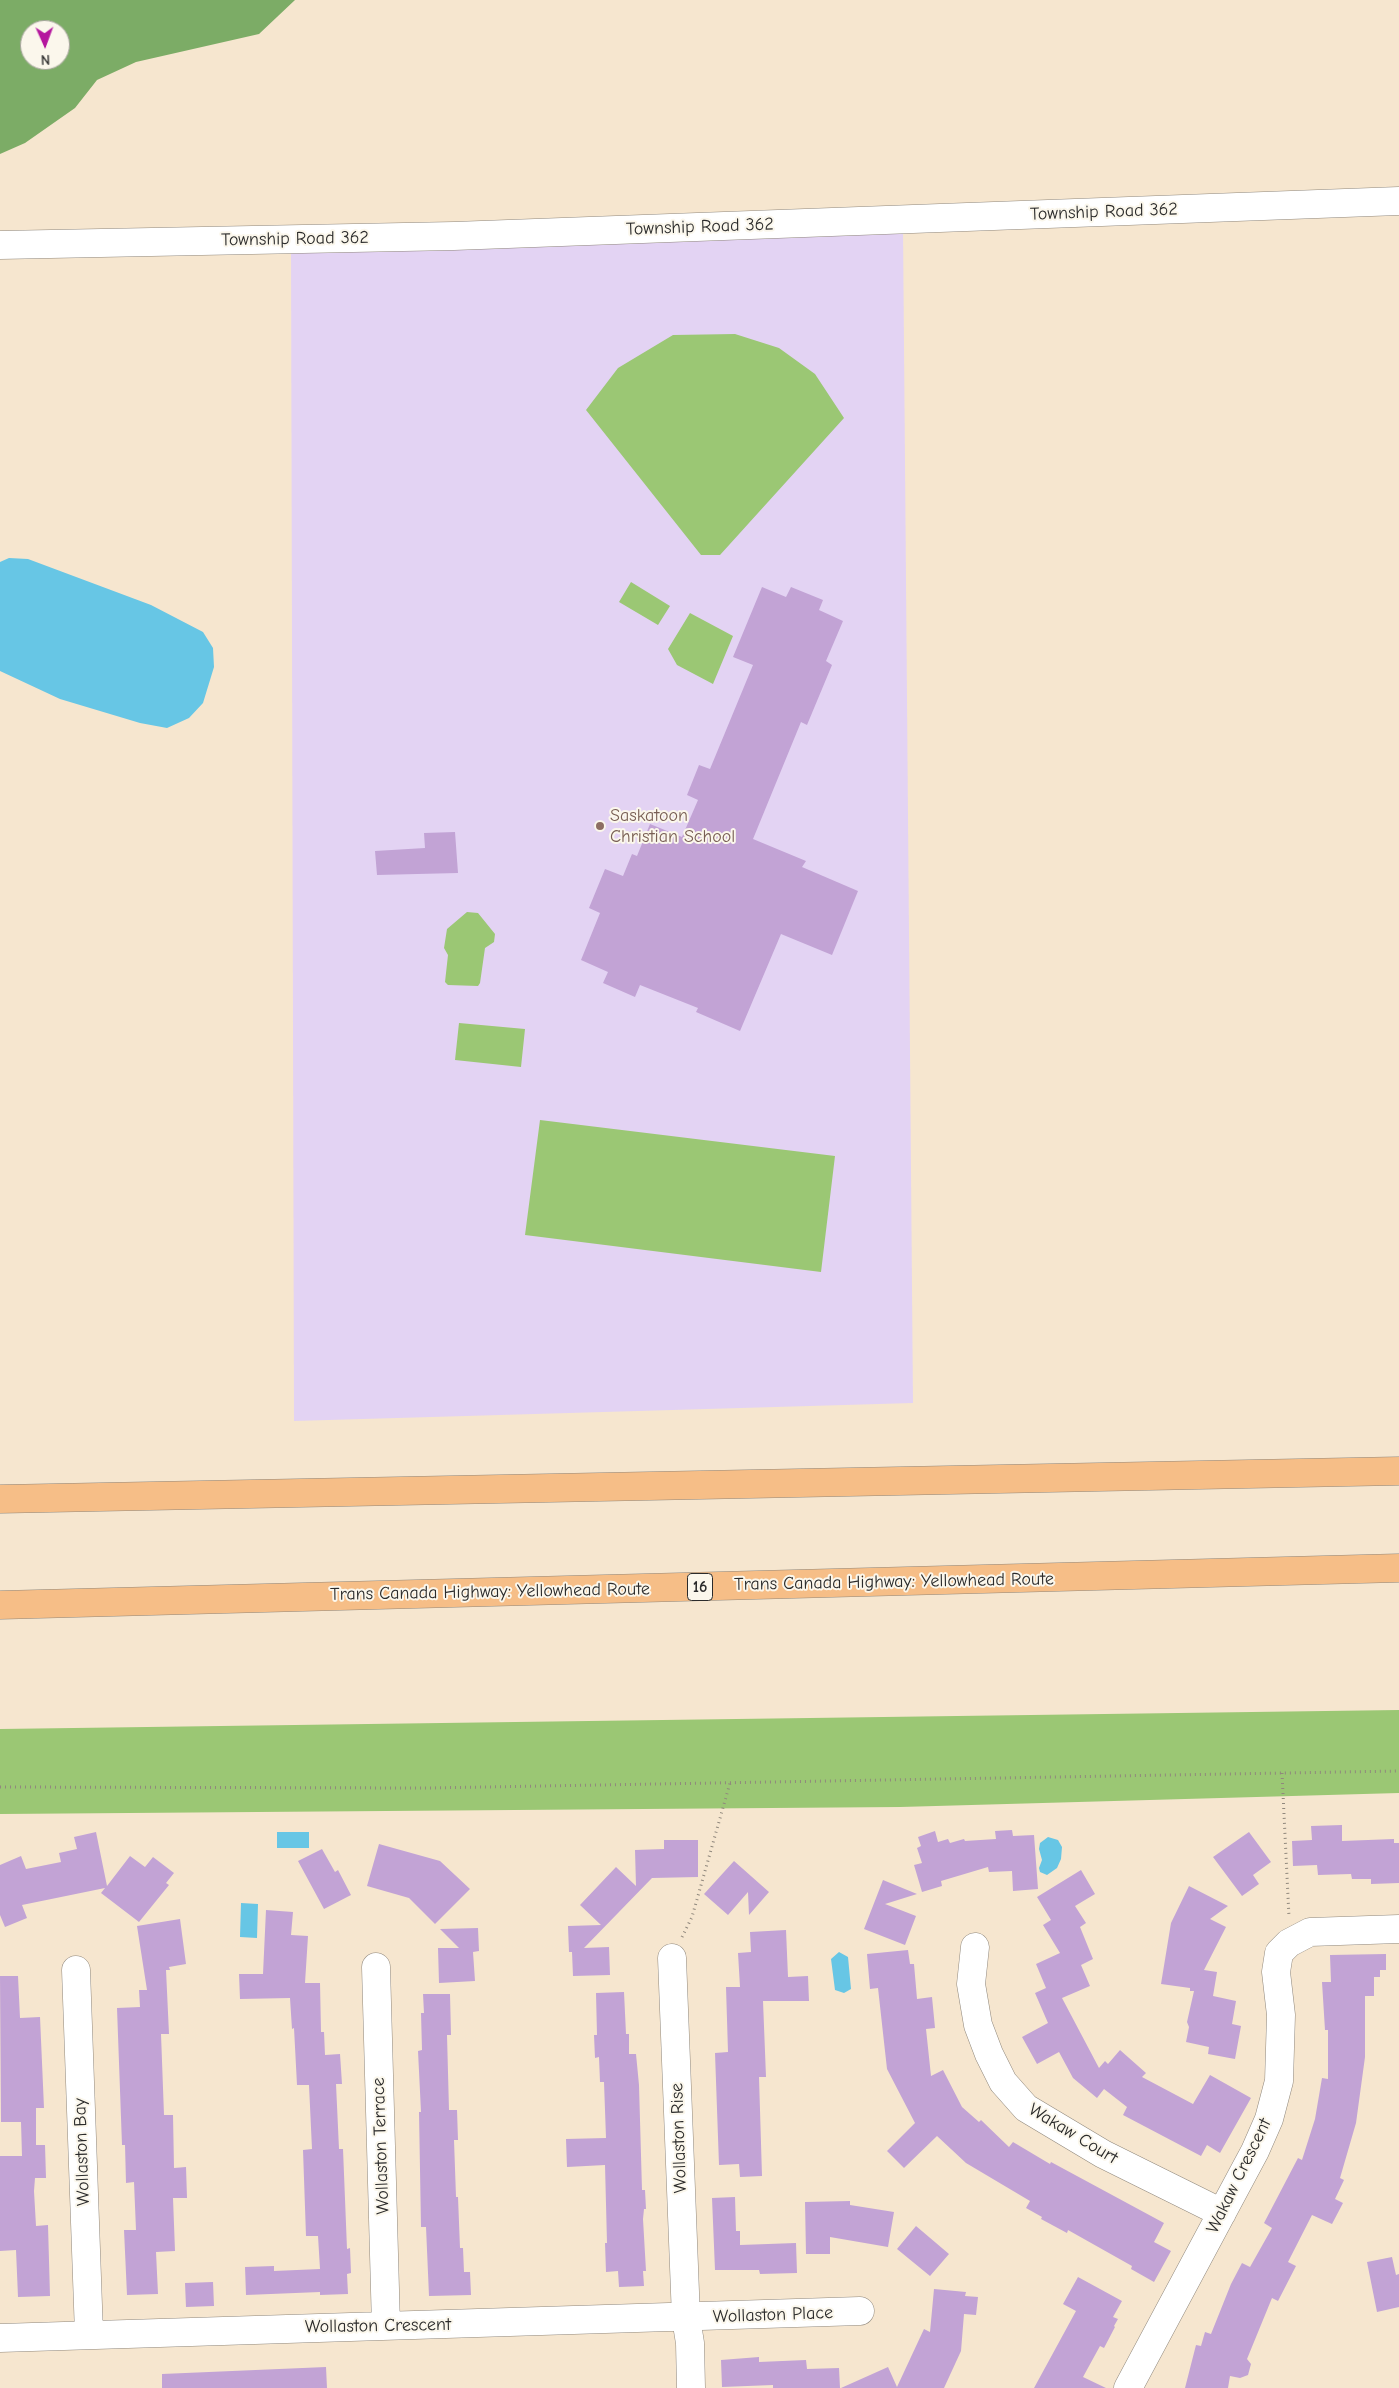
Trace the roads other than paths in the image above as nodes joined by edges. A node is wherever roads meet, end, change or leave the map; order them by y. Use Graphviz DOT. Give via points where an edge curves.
graph roads {
  1 [pos="1399,201"];
  2 [pos="0,245"];
  3 [pos="1399,1471"];
  4 [pos="0,1499"];
  5 [pos="1399,1568"];
  6 [pos="0,1605"];
  7 [pos="1399,1929"];
  8 [pos="975,1947"];
  9 [pos="672,1958"];
  10 [pos="376,1967"];
  11 [pos="76,1970"];
  12 [pos="1222,2213"];
  13 [pos="860,2311"];
  14 [pos="686,2318"];
  15 [pos="386,2326"];
  16 [pos="89,2334"];
  17 [pos="0,2338"];
  18 [pos="691,2388"];
  19 [pos="1128,2388"];
  1 -- 2 [label="street, Township Road 362" via="474,235"];
  3 -- 4 [label="highway"];
  5 -- 6 [label="highway, Trans Canada Highway: Yellowhead Route / 16"];
  7 -- 12 [label="street, Wakaw Crescent" via="1310,1932 1289,1943 1279,1953 1276,1972 1282,2015 1280,2081 1255,2151"];
  8 -- 12 [label="street, Wakaw Court" via="972,1984 978,2025 1003,2082 1026,2108 1103,2154"];
  9 -- 14 [label="street, Wollaston Rise"];
  10 -- 15 [label="street, Wollaston Terrace"];
  11 -- 16 [label="street, Wollaston Bay"];
  12 -- 19 [label="street, Wakaw Crescent"];
  13 -- 14 [label="street, Wollaston Place"];
  14 -- 15 [label="street, Wollaston Crescent"];
  14 -- 18 [label="street"];
  15 -- 16 [label="street, Wollaston Crescent"];
  16 -- 17 [label="street, Wollaston Crescent"];
}
